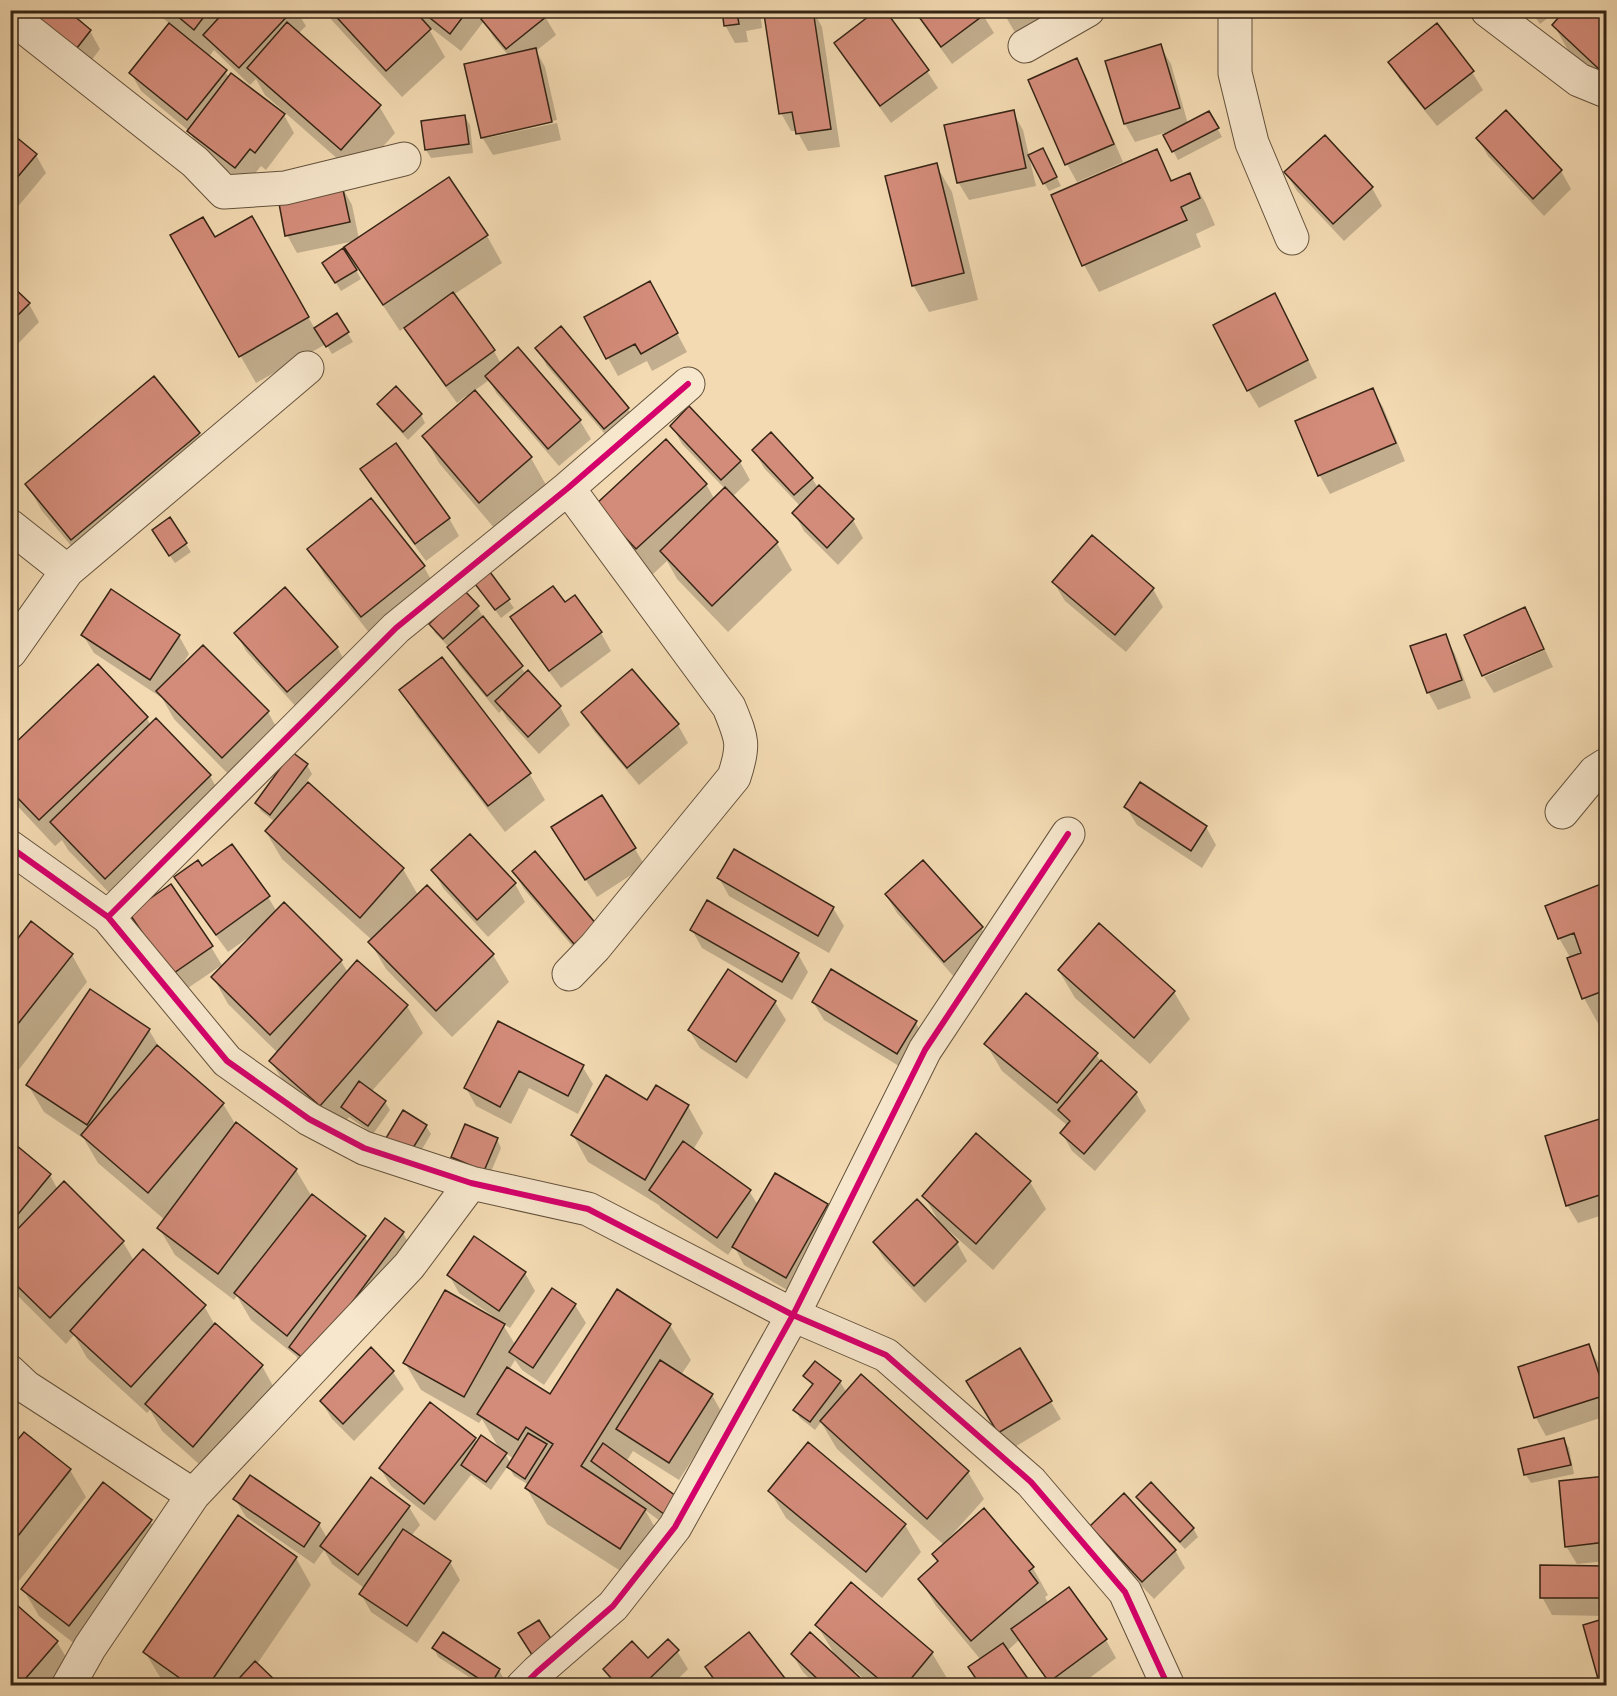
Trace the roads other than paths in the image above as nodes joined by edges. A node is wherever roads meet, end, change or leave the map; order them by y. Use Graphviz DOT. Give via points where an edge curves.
graph roads {
  1 [pos="1088,10"];
  2 [pos="1235,10"];
  3 [pos="1487,10"];
  4 [pos="10,16"];
  5 [pos="1025,46"];
  6 [pos="1606,91"];
  7 [pos="404,159"];
  8 [pos="1292,238"];
  9 [pos="307,368"];
  10 [pos="688,384"];
  11 [pos="568,488"];
  12 [pos="10,526"];
  13 [pos="67,571"];
  14 [pos="10,652"];
  15 [pos="1606,765"];
  16 [pos="1562,812"];
  17 [pos="1068,834"];
  18 [pos="10,847"];
  19 [pos="108,916"];
  20 [pos="569,974"];
  21 [pos="471,1183"];
  22 [pos="793,1315"];
  23 [pos="10,1372"];
  24 [pos="193,1495"];
  25 [pos="68,1686"];
  26 [pos="523,1686"];
  27 [pos="1168,1686"];
  1 -- 5 [label="street"];
  2 -- 8 [label="street" via="1235,73 1252,143"];
  3 -- 6 [label="street" via="1579,80"];
  4 -- 7 [label="street" via="195,162 224,192 285,188"];
  9 -- 13 [label="street"];
  10 -- 11 [label="street"];
  11 -- 19 [label="street" via="396,628"];
  11 -- 20 [label="street" via="729,707 740,735 741,755 734,777"];
  12 -- 13 [label="street"];
  13 -- 14 [label="street"];
  15 -- 16 [label="street" via="1595,772"];
  17 -- 22 [label="street" via="925,1050"];
  18 -- 19 [label="street"];
  19 -- 21 [label="street" via="227,1061 309,1119 364,1148"];
  21 -- 22 [label="street" via="588,1209"];
  21 -- 24 [label="street" via="409,1266"];
  22 -- 26 [label="street" via="675,1527 613,1606"];
  22 -- 27 [label="street" via="886,1355 1031,1482 1125,1592"];
  23 -- 24 [label="street" via="26,1387"];
  24 -- 25 [label="street"];
}
